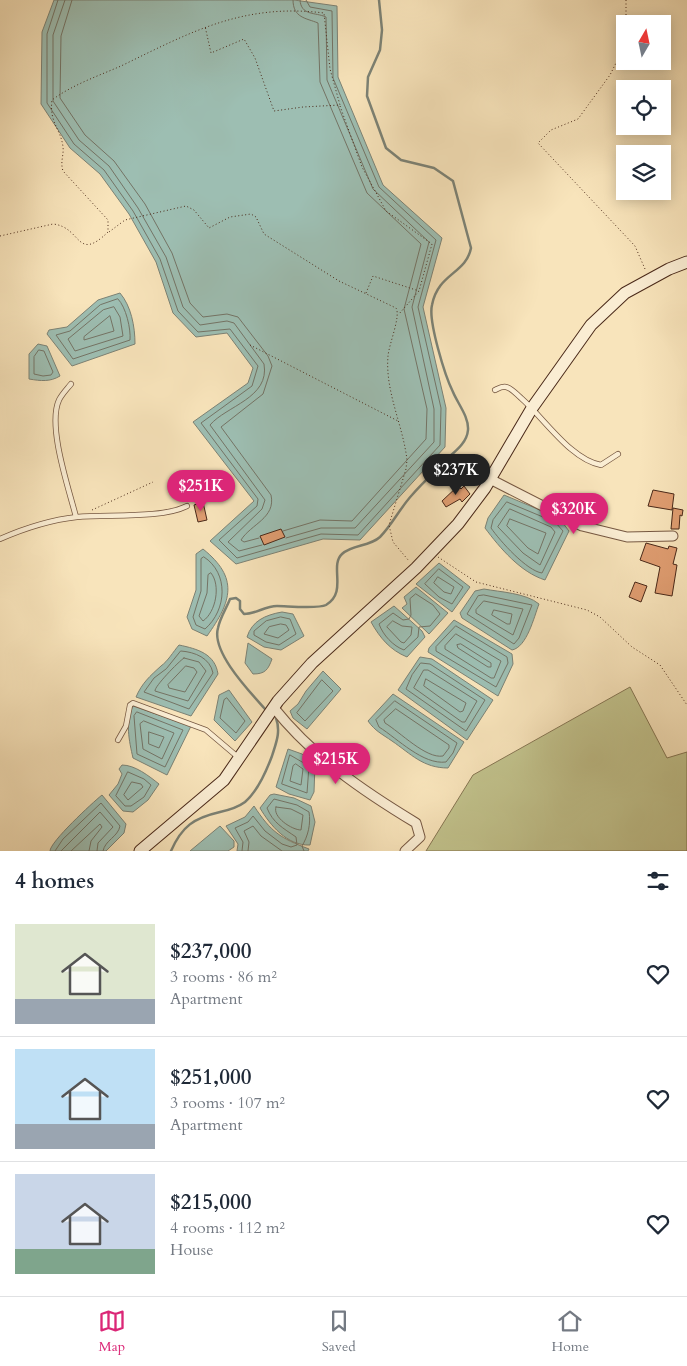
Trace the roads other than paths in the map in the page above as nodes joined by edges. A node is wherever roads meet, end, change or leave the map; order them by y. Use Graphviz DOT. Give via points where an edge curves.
graph roads {
  1 [pos="687,262"];
  2 [pos="70,384"];
  3 [pos="495,390"];
  4 [pos="532,408"];
  5 [pos="618,454"];
  6 [pos="490,479"];
  7 [pos="187,506"];
  8 [pos="76,517"];
  9 [pos="673,536"];
  10 [pos="0,539"];
  11 [pos="274,708"];
  12 [pos="118,740"];
  13 [pos="240,758"];
  14 [pos="140,851"];
  15 [pos="405,851"];
  1 -- 4 [label="street" via="625,293 591,324"];
  2 -- 8 [label="lane" via="59,400 56,420 57,438"];
  3 -- 4 [label="lane" via="504,386 509,388"];
  4 -- 5 [label="lane" via="590,463 601,465"];
  4 -- 6 [label="street"];
  6 -- 9 [label="street" via="589,528 627,537"];
  6 -- 11 [label="street" via="458,524 433,551 326,649"];
  7 -- 8 [label="lane" via="168,512"];
  8 -- 10 [label="lane" via="25,528"];
  11 -- 13 [label="street"];
  11 -- 15 [label="street" via="295,734 344,777 416,823 420,837"];
  12 -- 13 [label="lane" via="133,703 206,730"];
  13 -- 14 [label="street" via="224,780"];
}
